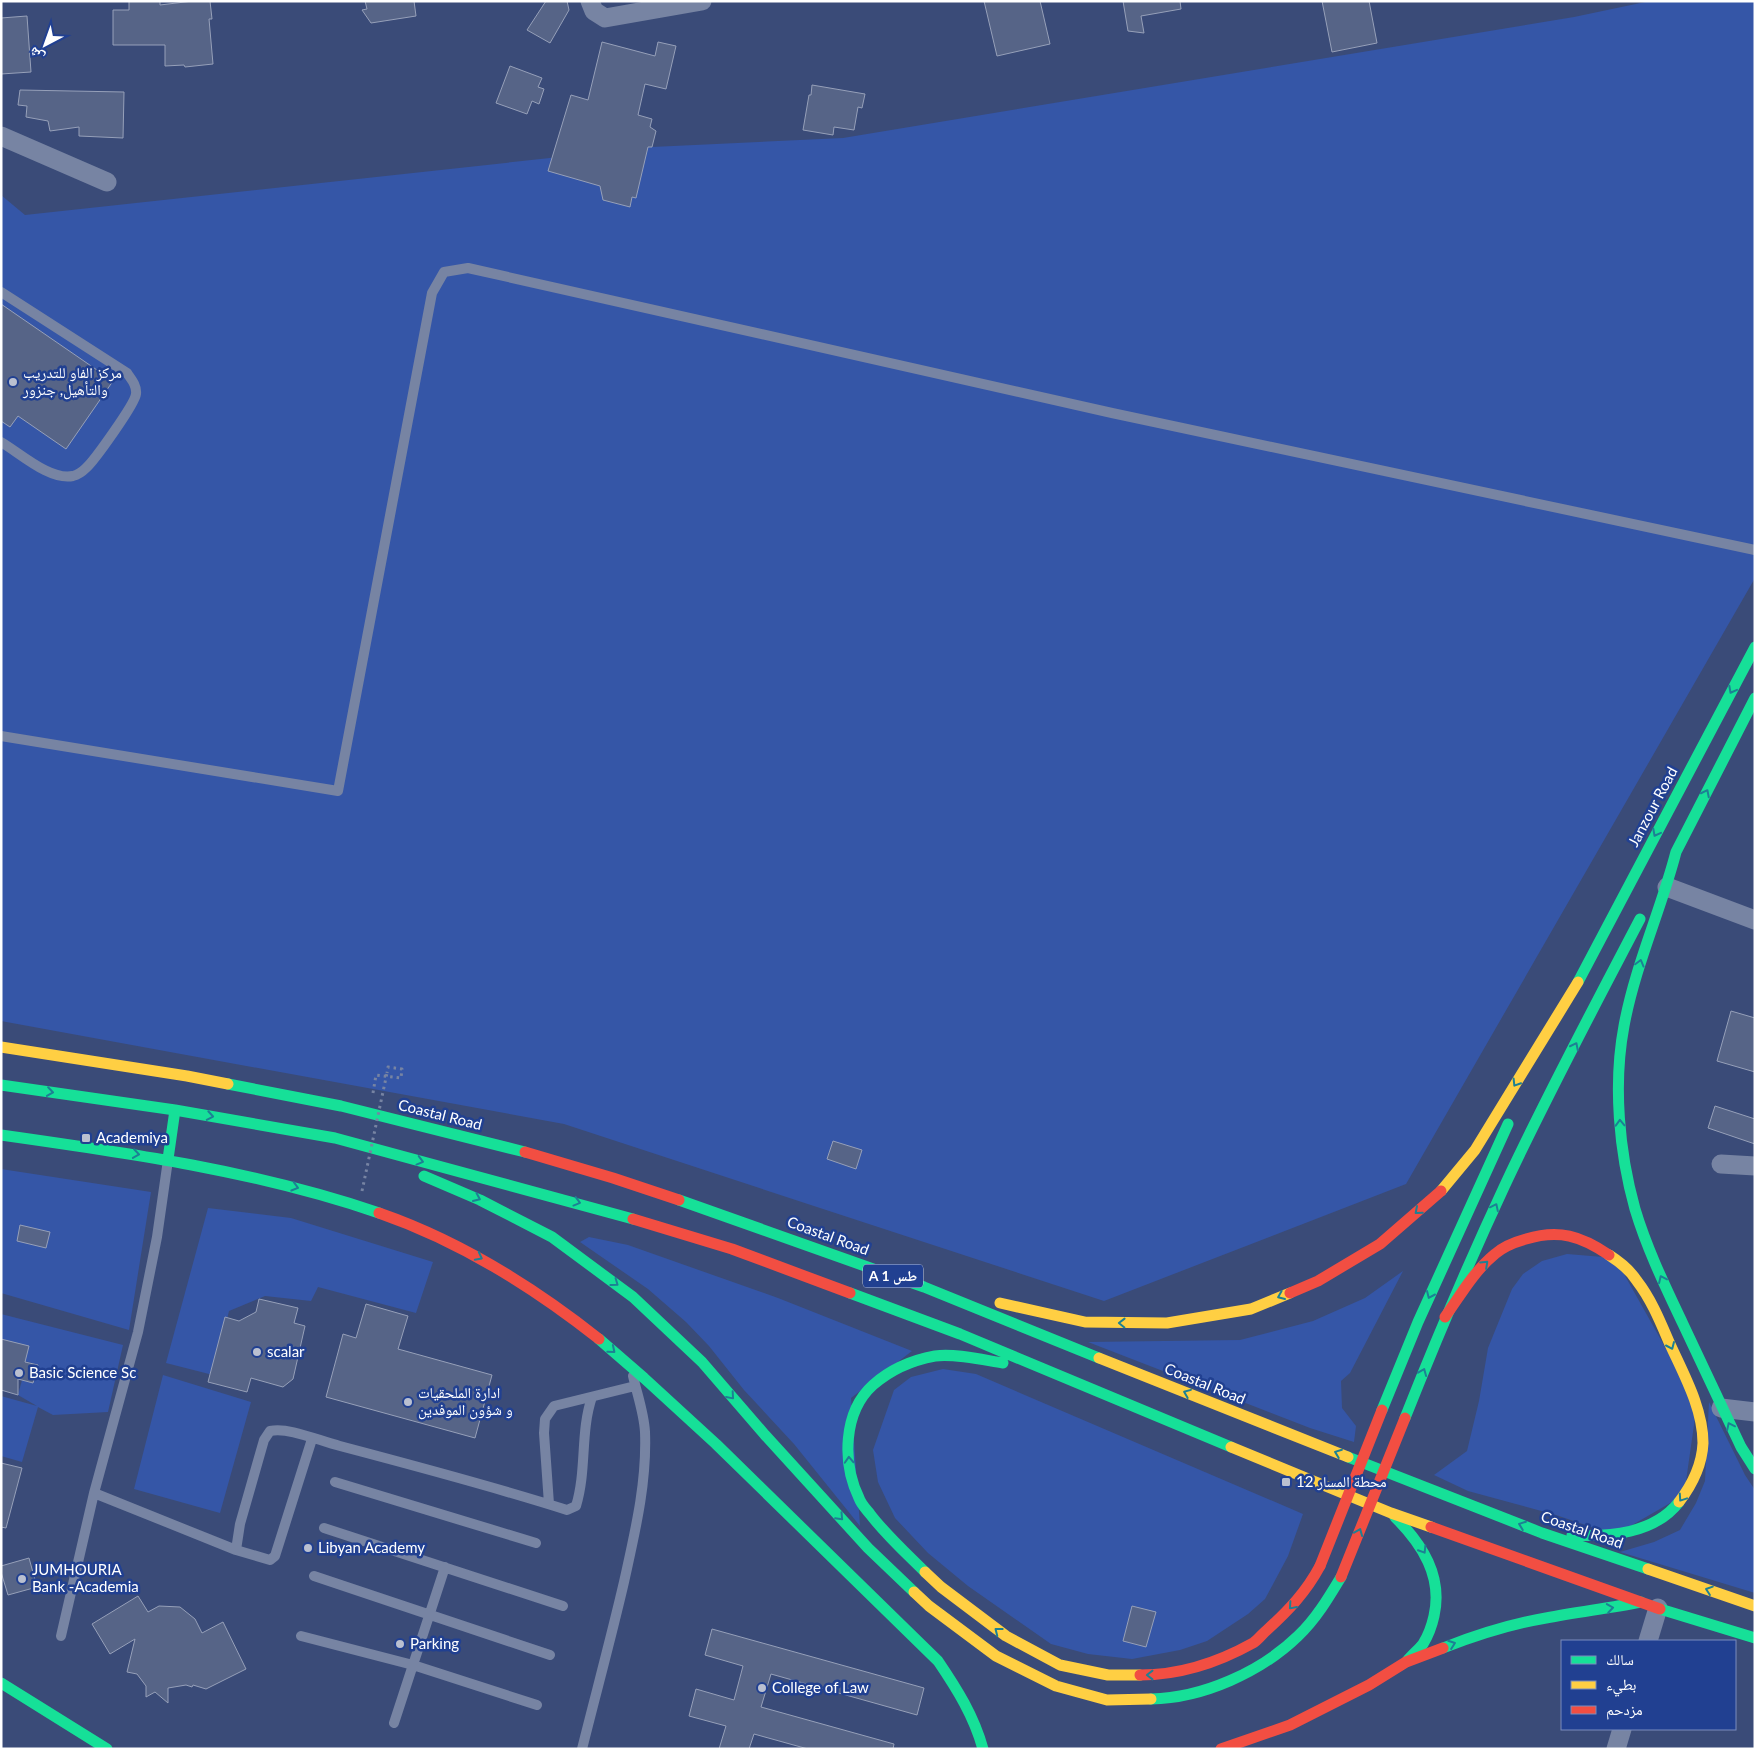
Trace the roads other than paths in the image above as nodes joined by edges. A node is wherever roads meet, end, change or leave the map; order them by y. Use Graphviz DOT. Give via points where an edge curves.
graph roads {
  1 [pos="590,1"];
  2 [pos="702,1"];
  3 [pos="1,136"];
  4 [pos="106,182"];
  5 [pos="1,292"];
  6 [pos="1,442"];
  7 [pos="1755,550"];
  8 [pos="1755,646"];
  9 [pos="1755,698"];
  10 [pos="1,736"];
  11 [pos="1676,852"];
  12 [pos="1667,886"];
  13 [pos="1755,920"];
  14 [pos="1578,982"];
  15 [pos="1,1047"];
  16 [pos="1,1085"];
  17 [pos="1522,1096"];
  18 [pos="175,1110"];
  19 [pos="1514,1114"];
  20 [pos="1,1135"];
  21 [pos="335,1138"];
  22 [pos="168,1159"];
  23 [pos="1721,1164"];
  24 [pos="1755,1166"];
  25 [pos="924,1287"];
  26 [pos="1445,1317"];
  27 [pos="631,1366"];
  28 [pos="1061,1375"];
  29 [pos="636,1386"];
  30 [pos="592,1397"];
  31 [pos="1722,1408"];
  32 [pos="1755,1412"];
  33 [pos="312,1439"];
  34 [pos="1755,1469"];
  35 [pos="335,1482"];
  36 [pos="94,1493"];
  37 [pos="549,1504"];
  38 [pos="1391,1513"];
  39 [pos="324,1528"];
  40 [pos="1542,1533"];
  41 [pos="536,1543"];
  42 [pos="236,1550"];
  43 [pos="444,1567"];
  44 [pos="314,1576"];
  45 [pos="1649,1605"];
  46 [pos="564,1606"];
  47 [pos="1755,1606"];
  48 [pos="429,1614"];
  49 [pos="61,1636"];
  50 [pos="301,1636"];
  51 [pos="1755,1638"];
  52 [pos="1648,1640"];
  53 [pos="550,1655"];
  54 [pos="1406,1662"];
  55 [pos="413,1665"];
  56 [pos="1,1683"];
  57 [pos="537,1705"];
  58 [pos="394,1723"];
  59 [pos="1622,1730"];
  60 [pos="107,1749"];
  61 [pos="582,1749"];
  62 [pos="983,1749"];
  63 [pos="1221,1749"];
  64 [pos="1616,1749"];
  1 -- 2 [label="street" via="594,11 606,18"];
  3 -- 4 [label="street"];
  5 -- 6 [label="lane" via="127,374 135,384 136,396 87,467 74,476 60,476 44,470"];
  7 -- 10 [label="lane" via="1112,413 468,268 444,272 432,292 338,791"];
  8 -- 14 [label="main road, Janzour Road, one-way"];
  11 -- 9 [label="main road, one-way"];
  11 -- 12 [label="main road"];
  26 -- 11 [label="main road, one-way" via="1532,1131"];
  12 -- 13 [label="street"];
  31 -- 12 [label="main road, one-way" via="1653,1261 1635,1208 1621,1140 1619,1078 1624,1026 1642,956"];
  14 -- 17 [label="main road"];
  14 -- 25 [label="main road, one-way" via="1475,1150 1437,1196 1380,1244 1318,1281 1251,1309 1167,1323 1085,1322"];
  15 -- 25 [label="main road, Coastal Road / A 1 طس" via="226,1083 341,1106 508,1147 731,1217"];
  16 -- 18 [label="main road, A 1 طس, one-way"];
  18 -- 21 [label="main road, A 1 طس, one-way"];
  18 -- 22 [label="main road"];
  19 -- 28 [label="main road, one-way, bridge" via="1422,1313 1320,1566 1308,1588 1254,1642 1207,1664 1160,1675 1108,1675 1060,1666 1006,1636 941,1587 883,1531 859,1499 849,1468 848,1436 857,1407 873,1386 901,1366 936,1356 976,1358"];
  20 -- 22 [label="main road, one-way"];
  21 -- 26 [label="main road, one-way, bridge" via="480,1200 552,1237 633,1296 702,1362 868,1548 929,1606 996,1656 1056,1686 1107,1700 1161,1699 1214,1688 1266,1662 1299,1635 1341,1578"];
  21 -- 28 [label="main road, A 1 طس, one-way" via="602,1209 732,1249"];
  22 -- 27 [label="main road, one-way" via="289,1185 357,1206 443,1239 532,1288 573,1317"];
  22 -- 36 [label="lane" via="138,1332"];
  23 -- 24 [label="street"];
  40 -- 25 [label="main road, Coastal Road / A 1 طس, one-way"];
  26 -- 40 [label="main road, one-way" via="1479,1269 1502,1249 1533,1237 1559,1234 1588,1242 1615,1258 1636,1280 1656,1314 1697,1404 1702,1456 1693,1482 1677,1505 1654,1523 1622,1534 1596,1537"];
  27 -- 29 [label="lane"];
  27 -- 62 [label="main road" via="702,1430 938,1661 962,1695 980,1734"];
  28 -- 38 [label="main road, A 1 طس"];
  29 -- 30 [label="lane"];
  29 -- 61 [label="lane" via="644,1430 642,1496"];
  30 -- 37 [label="lane" via="586,1413 581,1490 576,1506 568,1510"];
  30 -- 37 [label="lane" via="554,1406 545,1419"];
  31 -- 32 [label="street"];
  34 -- 31 [label="main road, one-way" via="1740,1447"];
  33 -- 37 [label="lane"];
  33 -- 42 [label="lane" via="275,1556 270,1560 263,1559"];
  33 -- 42 [label="lane" via="280,1429 270,1431 264,1440 240,1524"];
  35 -- 41 [label="lane"];
  36 -- 42 [label="lane"];
  36 -- 49 [label="lane"];
  38 -- 45 [label="main road, A 1 طس"];
  38 -- 54 [label="main road, one-way" via="1411,1531 1432,1564 1438,1591 1435,1617 1424,1642"];
  39 -- 43 [label="lane"];
  47 -- 40 [label="main road, Coastal Road / A 1 طس, one-way"];
  43 -- 46 [label="lane"];
  43 -- 48 [label="lane"];
  44 -- 48 [label="lane"];
  45 -- 51 [label="main road, A 1 طس"];
  45 -- 52 [label="street"];
  54 -- 45 [label="main road, one-way" via="1470,1637 1545,1618"];
  48 -- 53 [label="lane"];
  48 -- 55 [label="lane"];
  50 -- 55 [label="lane"];
  54 -- 63 [label="main road" via="1369,1685 1290,1725"];
  55 -- 57 [label="lane"];
  55 -- 58 [label="lane"];
  56 -- 60 [label="main road"];
  59 -- 64 [label="street"];
}
